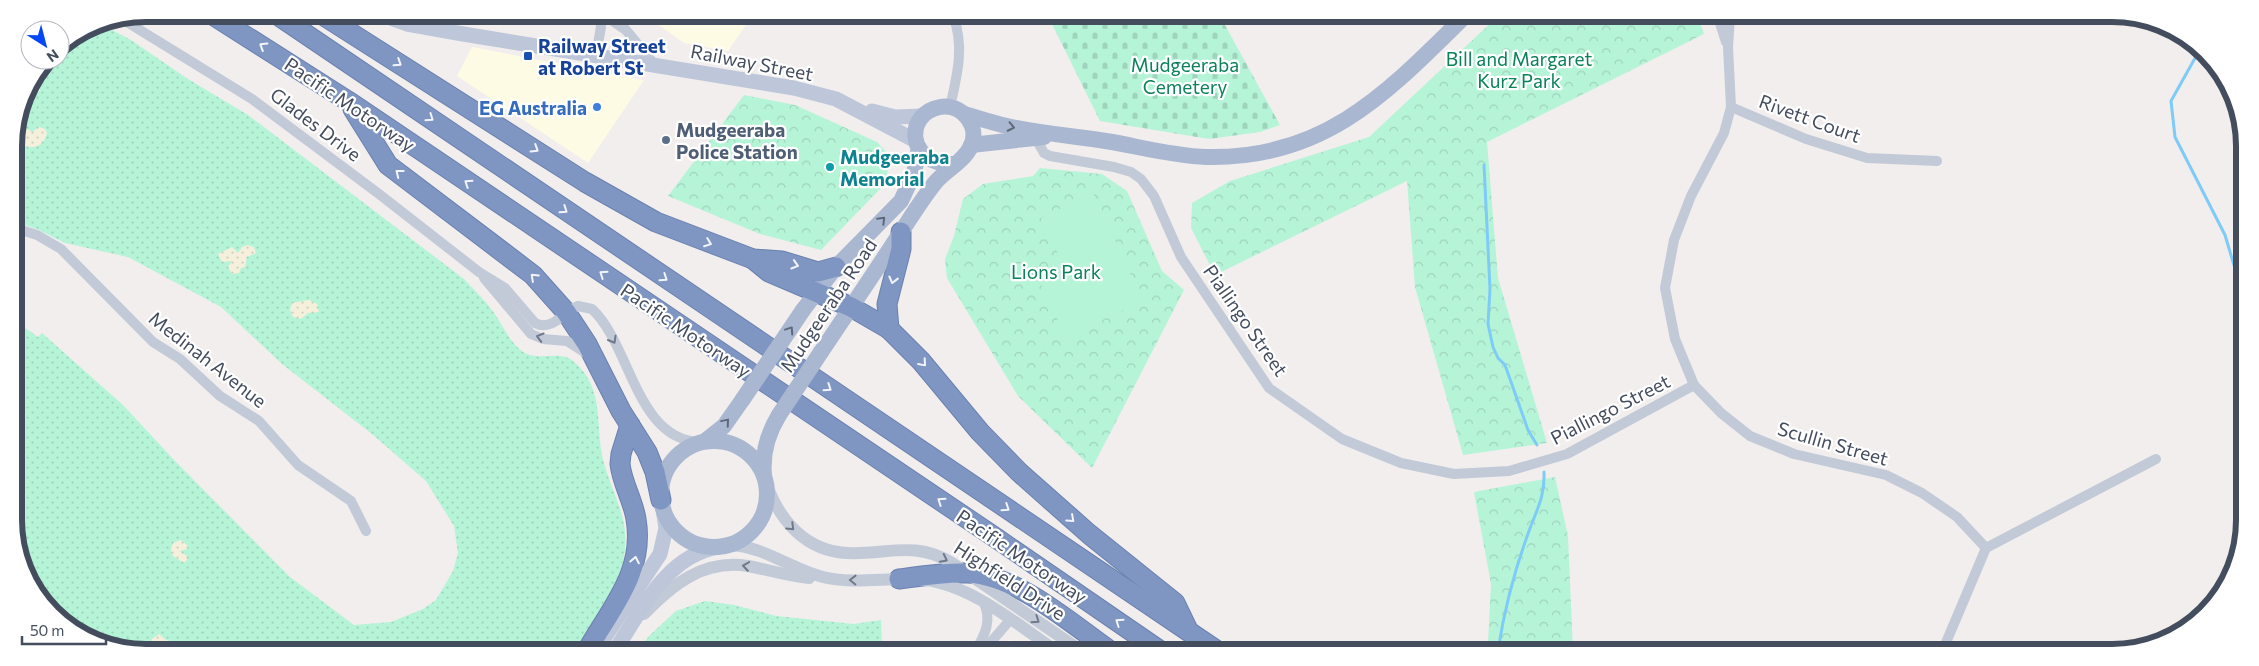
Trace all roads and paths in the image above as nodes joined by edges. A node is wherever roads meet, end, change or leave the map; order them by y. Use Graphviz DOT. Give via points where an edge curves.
graph roads {
  1 [pos="1459,22"];
  2 [pos="1720,22"];
  3 [pos="1730,22"];
  4 [pos="225,23"];
  5 [pos="289,23"];
  6 [pos="335,23"];
  7 [pos="404,23"];
  8 [pos="600,23"];
  9 [pos="615,23"];
  10 [pos="955,23"];
  11 [pos="130,24"];
  12 [pos="1728,47"];
  13 [pos="596,54"];
  14 [pos="654,64"];
  15 [pos="348,101"];
  16 [pos="851,106"];
  17 [pos="1731,107"];
  18 [pos="956,110"];
  19 [pos="923,116"];
  20 [pos="1058,135"];
  21 [pos="1036,139"];
  22 [pos="917,144"];
  23 [pos="972,145"];
  24 [pos="1937,160"];
  25 [pos="954,164"];
  26 [pos="23,231"];
  27 [pos="901,232"];
  28 [pos="753,259"];
  29 [pos="836,267"];
  30 [pos="479,272"];
  31 [pos="815,293"];
  32 [pos="852,307"];
  33 [pos="566,312"];
  34 [pos="889,329"];
  35 [pos="599,364"];
  36 [pos="1694,386"];
  37 [pos="630,425"];
  38 [pos="703,442"];
  39 [pos="2156,459"];
  40 [pos="766,484"];
  41 [pos="662,504"];
  42 [pos="366,531"];
  43 [pos="724,546"];
  44 [pos="1986,548"];
  45 [pos="967,573"];
  46 [pos="829,579"];
  47 [pos="898,579"];
  48 [pos="1005,599"];
  49 [pos="984,603"];
  50 [pos="1010,620"];
  51 [pos="628,630"];
  52 [pos="1189,632"];
  53 [pos="1150,643"];
  54 [pos="1206,643"];
  55 [pos="1946,643"];
  56 [pos="591,644"];
  57 [pos="601,644"];
  58 [pos="619,644"];
  59 [pos="980,644"];
  60 [pos="990,644"];
  61 [pos="1045,644"];
  62 [pos="1070,644"];
  63 [pos="1100,644"];
  1 -- 20 [label="main road" via="1402,78 1349,120 1284,148 1242,156 1206,157"];
  2 -- 12 [label="street, Scullin Street"];
  3 -- 12 [label="street, Scullin Street"];
  15 -- 4 [label="highway, Pacific Motorway, one-way"];
  5 -- 52 [label="highway, Pacific Motorway, one-way"];
  6 -- 28 [label="highway, one-way" via="608,196 656,222"];
  7 -- 13 [label="main road, Railway Street"];
  8 -- 13 [label="street"];
  9 -- 14 [label="street" via="626,30"];
  10 -- 18 [label="street" via="960,50"];
  11 -- 30 [label="street, Glades Drive" via="252,99"];
  12 -- 17 [label="street, Scullin Street"];
  13 -- 14 [label="main road, Railway Street"];
  14 -- 16 [label="main road, Railway Street" via="794,88"];
  33 -- 15 [label="highway, one-way" via="533,275 388,165"];
  53 -- 15 [label="highway, Pacific Motorway, one-way"];
  16 -- 19 [label="main road, Railway Street" via="896,117"];
  16 -- 22 [label="main road, Railway Street"];
  17 -- 24 [label="street, Rivett Court" via="1806,139 1867,158"];
  17 -- 36 [label="street, Scullin Street" via="1724,133 1691,196 1674,240 1664,288 1675,339"];
  18 -- 19 [label="main road" via="931,110"];
  18 -- 20 [label="main road, one-way" via="1008,126"];
  18 -- 23 [label="main road" via="972,128"];
  19 -- 22 [label="main road" via="916,132"];
  20 -- 21 [label="main road"];
  21 -- 23 [label="main road"];
  21 -- 36 [label="street, Piallingo Street" via="1044,153 1050,156 1114,167 1141,179 1154,196 1182,257 1268,388 1342,439 1401,463 1454,474 1509,471 1567,454"];
  22 -- 25 [label="main road" via="932,162"];
  29 -- 22 [label="main road, Mudgeeraba Road, one-way" via="901,201 914,173"];
  23 -- 25 [label="main road"];
  25 -- 27 [label="main road, Mudgeeraba Road" via="934,184"];
  26 -- 42 [label="street, Medinah Avenue" via="61,249 153,342 180,359 220,396 259,421 298,465 350,501"];
  27 -- 32 [label="main road, Mudgeeraba Road"];
  27 -- 34 [label="highway, one-way" via="887,304"];
  28 -- 29 [label="highway, one-way" via="782,261 818,272"];
  28 -- 31 [label="highway" via="768,272"];
  29 -- 31 [label="main road, Mudgeeraba Road"];
  30 -- 33 [label="street, Glades Drive" via="508,291 539,325 549,325"];
  35 -- 30 [label="street, Glades Drive, one-way" via="569,342 531,334"];
  31 -- 32 [label="highway"];
  38 -- 31 [label="main road, Mudgeeraba Road, one-way, bridge" via="724,426"];
  32 -- 34 [label="highway"];
  32 -- 40 [label="main road, Mudgeeraba Road, bridge" via="770,431 765,449"];
  33 -- 35 [label="highway"];
  33 -- 38 [label="street, one-way" via="580,306 594,310 658,422 680,438"];
  34 -- 52 [label="highway, one-way" via="922,361 980,432 1019,472 1088,534 1175,603"];
  35 -- 37 [label="highway"];
  36 -- 44 [label="street, Scullin Street" via="1750,436 1794,454 1886,475 1957,518"];
  37 -- 41 [label="highway" via="649,455"];
  56 -- 37 [label="highway, one-way" via="626,588 635,563 637,523 620,464"];
  38 -- 40 [label="main road" via="724,442 742,449 758,464"];
  38 -- 41 [label="main road" via="688,447 672,462 663,478"];
  39 -- 44 [label="street"];
  40 -- 43 [label="main road" via="767,502 759,521 747,536"];
  40 -- 45 [label="street, Highfield Drive, one-way" via="788,525 821,547 847,553 922,550"];
  41 -- 43 [label="main road" via="671,525 684,538 702,546"];
  41 -- 57 [label="main road" via="666,528 660,554"];
  43 -- 46 [label="street, Highfield Drive" via="753,549"];
  43 -- 51 [label="main road" via="696,552 678,565 656,589"];
  44 -- 55 [label="street"];
  45 -- 47 [label="highway"];
  45 -- 48 [label="street, Highfield Drive"];
  45 -- 63 [label="highway" via="1017,588"];
  47 -- 46 [label="street, Highfield Drive, one-way"];
  46 -- 51 [label="street, one-way" via="735,565 709,568 673,586"];
  47 -- 49 [label="street, Highfield Drive" via="942,583"];
  48 -- 50 [label="street"];
  48 -- 62 [label="street, Highfield Drive, one-way"];
  49 -- 50 [label="street, Highfield Drive"];
  49 -- 59 [label="street" via="988,624"];
  50 -- 60 [label="street"];
  50 -- 61 [label="street, Highfield Drive"];
  51 -- 58 [label="main road"];
  52 -- 54 [label="highway, Pacific Motorway"];
}
